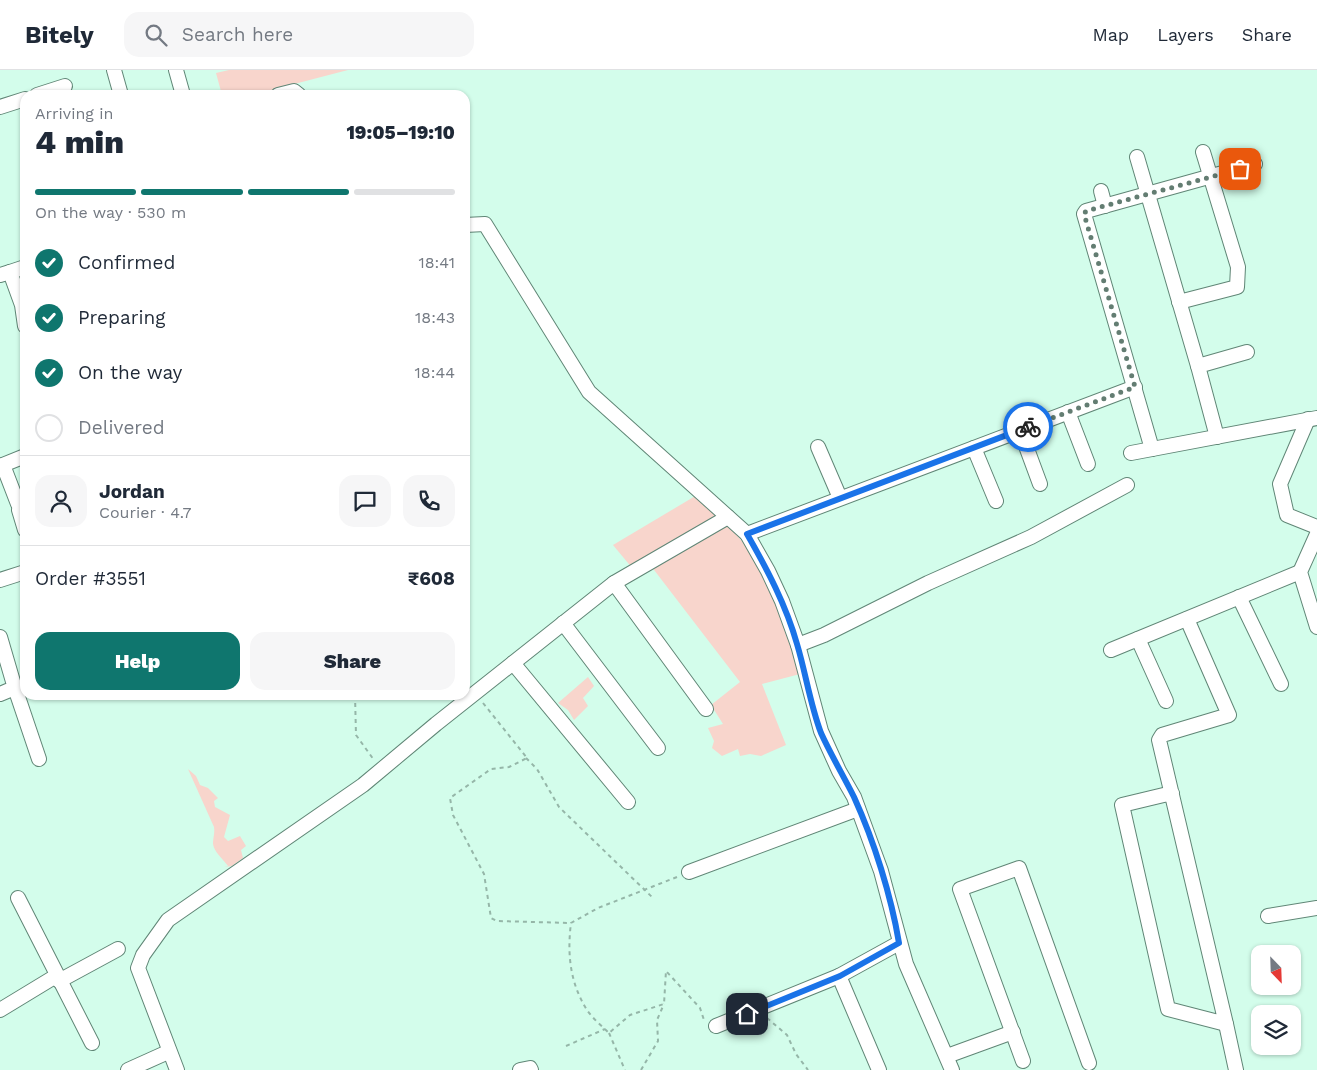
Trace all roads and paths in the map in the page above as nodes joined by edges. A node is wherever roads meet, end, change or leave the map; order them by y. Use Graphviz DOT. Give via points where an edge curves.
graph roads {
  1 [pos="114,70"];
  2 [pos="176,70"];
  3 [pos="65,86"];
  4 [pos="53,90"];
  5 [pos="119,90"];
  6 [pos="182,90"];
  7 [pos="20,101"];
  8 [pos="0,107"];
  9 [pos="1203,152"];
  10 [pos="1137,157"];
  11 [pos="1255,164"];
  12 [pos="1210,177"];
  13 [pos="1101,191"];
  14 [pos="1148,194"];
  15 [pos="1105,206"];
  16 [pos="470,225"];
  17 [pos="20,269"];
  18 [pos="5,274"];
  19 [pos="20,300"];
  20 [pos="1179,302"];
  21 [pos="1246,352"];
  22 [pos="1198,366"];
  23 [pos="1135,387"];
  24 [pos="1068,412"];
  25 [pos="1312,418"];
  26 [pos="1020,430"];
  27 [pos="1217,437"];
  28 [pos="818,447"];
  29 [pos="974,448"];
  30 [pos="1152,449"];
  31 [pos="1131,453"];
  32 [pos="20,458"];
  33 [pos="1088,464"];
  34 [pos="2,465"];
  35 [pos="1040,484"];
  36 [pos="1127,485"];
  37 [pos="840,498"];
  38 [pos="996,501"];
  39 [pos="20,514"];
  40 [pos="728,517"];
  41 [pos="1317,527"];
  42 [pos="747,534"];
  43 [pos="1317,534"];
  44 [pos="1300,572"];
  45 [pos="20,574"];
  46 [pos="0,580"];
  47 [pos="614,583"];
  48 [pos="1239,597"];
  49 [pos="1187,619"];
  50 [pos="563,623"];
  51 [pos="1317,627"];
  52 [pos="0,637"];
  53 [pos="1138,639"];
  54 [pos="798,645"];
  55 [pos="1112,650"];
  56 [pos="513,663"];
  57 [pos="1281,684"];
  58 [pos="14,685"];
  59 [pos="475,693"];
  60 [pos="0,694"];
  61 [pos="470,697"];
  62 [pos="354,700"];
  63 [pos="466,700"];
  64 [pos="1166,701"];
  65 [pos="706,709"];
  66 [pos="658,748"];
  67 [pos="526,758"];
  68 [pos="39,759"];
  69 [pos="381,770"];
  70 [pos="1172,793"];
  71 [pos="628,802"];
  72 [pos="858,809"];
  73 [pos="689,872"];
  74 [pos="644,889"];
  75 [pos="18,898"];
  76 [pos="653,898"];
  77 [pos="1317,908"];
  78 [pos="1268,916"];
  79 [pos="571,923"];
  80 [pos="899,943"];
  81 [pos="118,949"];
  82 [pos="840,976"];
  83 [pos="58,978"];
  84 [pos="664,1004"];
  85 [pos="762,1007"];
  86 [pos="0,1010"];
  87 [pos="1226,1024"];
  88 [pos="716,1026"];
  89 [pos="604,1028"];
  90 [pos="1012,1032"];
  91 [pos="609,1033"];
  92 [pos="92,1043"];
  93 [pos="566,1046"];
  94 [pos="168,1052"];
  95 [pos="948,1056"];
  96 [pos="1023,1061"];
  97 [pos="1089,1064"];
  98 [pos="128,1070"];
  99 [pos="177,1070"];
  100 [pos="520,1070"];
  101 [pos="531,1070"];
  102 [pos="625,1070"];
  103 [pos="641,1070"];
  104 [pos="808,1070"];
  105 [pos="879,1070"];
  106 [pos="952,1070"];
  107 [pos="1236,1070"];
  1 -- 5 [label="street"];
  2 -- 6 [label="street"];
  3 -- 4 [label="street"];
  7 -- 8 [label="street"];
  9 -- 12 [label="street"];
  10 -- 14 [label="street"];
  11 -- 12 [label="street"];
  12 -- 14 [label="street"];
  12 -- 20 [label="street" via="1238,267 1237,287"];
  13 -- 15 [label="street"];
  14 -- 15 [label="street"];
  14 -- 20 [label="street"];
  15 -- 23 [label="street" via="1084,214"];
  16 -- 40 [label="street" via="485,224 589,392"];
  17 -- 18 [label="street"];
  18 -- 19 [label="street"];
  20 -- 22 [label="street"];
  21 -- 22 [label="street"];
  22 -- 27 [label="street"];
  23 -- 24 [label="street"];
  23 -- 30 [label="street"];
  24 -- 26 [label="street"];
  24 -- 33 [label="street"];
  25 -- 27 [label="street"];
  25 -- 41 [label="street" via="1280,484 1287,515"];
  26 -- 29 [label="street"];
  26 -- 35 [label="street"];
  27 -- 30 [label="street"];
  28 -- 37 [label="street"];
  29 -- 37 [label="street"];
  29 -- 38 [label="street"];
  30 -- 31 [label="street"];
  32 -- 34 [label="street"];
  34 -- 39 [label="street"];
  36 -- 54 [label="street" via="1031,537"];
  37 -- 42 [label="street"];
  40 -- 42 [label="street"];
  40 -- 47 [label="street"];
  42 -- 54 [label="street" via="782,601"];
  43 -- 44 [label="street"];
  44 -- 48 [label="street"];
  44 -- 51 [label="street"];
  45 -- 46 [label="street"];
  47 -- 50 [label="street"];
  47 -- 65 [label="street"];
  48 -- 49 [label="street"];
  48 -- 57 [label="street"];
  49 -- 53 [label="street"];
  49 -- 70 [label="street" via="1229,715 1162,736 1160,747"];
  50 -- 56 [label="street"];
  50 -- 66 [label="street"];
  52 -- 58 [label="street"];
  53 -- 55 [label="street"];
  53 -- 64 [label="street"];
  54 -- 72 [label="street" via="821,731"];
  56 -- 59 [label="street"];
  56 -- 71 [label="street"];
  58 -- 60 [label="street" via="12,690"];
  58 -- 68 [label="street"];
  59 -- 61 [label="street"];
  59 -- 67 [label="path"];
  62 -- 69 [label="path" via="356,735"];
  63 -- 69 [label="street"];
  67 -- 74 [label="path" via="559,807"];
  67 -- 79 [label="path" via="508,767 491,769 450,798 453,815 484,874 491,918 496,921"];
  69 -- 94 [label="street" via="168,920 143,955 138,968"];
  70 -- 87 [label="street"];
  70 -- 87 [label="street" via="1122,806 1168,1009"];
  72 -- 73 [label="street"];
  72 -- 80 [label="street" via="881,871"];
  73 -- 74 [label="path"];
  74 -- 76 [label="path"];
  74 -- 79 [label="path"];
  75 -- 83 [label="street"];
  77 -- 78 [label="street"];
  79 -- 89 [label="path" via="568,946 572,979 588,1011"];
  80 -- 82 [label="street"];
  80 -- 95 [label="street" via="916,992"];
  81 -- 83 [label="street"];
  82 -- 85 [label="street"];
  82 -- 105 [label="street"];
  83 -- 86 [label="street"];
  83 -- 92 [label="street"];
  84 -- 88 [label="path" via="666,971 700,1008 708,1030"];
  84 -- 91 [label="path" via="630,1015"];
  84 -- 103 [label="path" via="657,1020 658,1041"];
  85 -- 88 [label="street"];
  85 -- 104 [label="path" via="768,1021 787,1035"];
  87 -- 107 [label="street"];
  89 -- 91 [label="path"];
  89 -- 93 [label="path"];
  90 -- 95 [label="street"];
  90 -- 96 [label="street"];
  90 -- 97 [label="street" via="960,889 1019,868"];
  91 -- 102 [label="path"];
  94 -- 98 [label="street"];
  94 -- 99 [label="street"];
  95 -- 106 [label="street"];
  100 -- 101 [label="street"];
}
